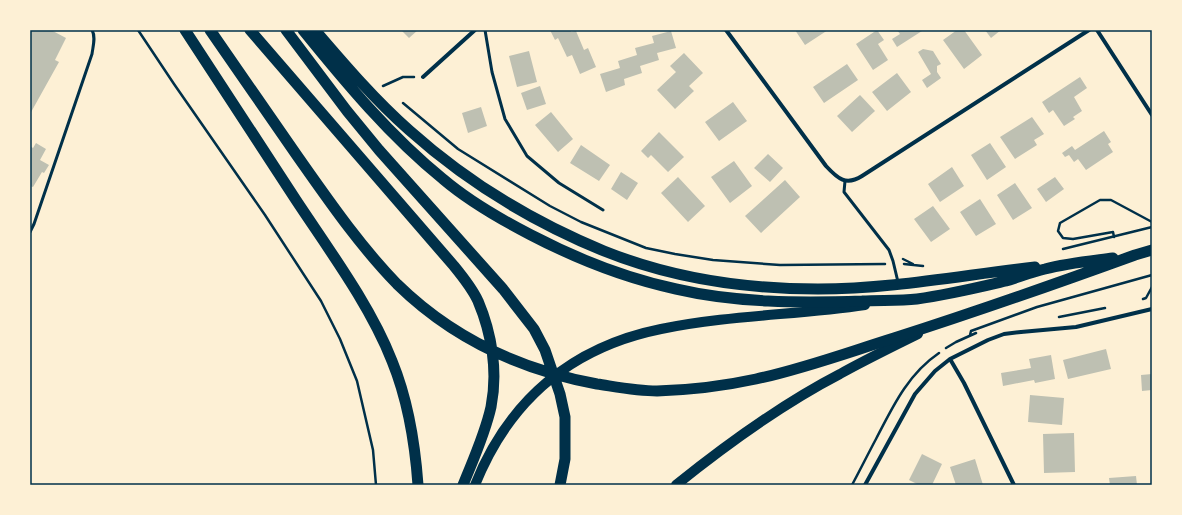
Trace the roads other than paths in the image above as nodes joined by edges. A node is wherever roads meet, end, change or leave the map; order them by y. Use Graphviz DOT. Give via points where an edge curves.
graph roads {
  1 [pos="92,30"];
  2 [pos="185,30"];
  3 [pos="210,30"];
  4 [pos="250,30"];
  5 [pos="286,30"];
  6 [pos="303,30"];
  7 [pos="315,30"];
  8 [pos="475,30"];
  9 [pos="485,30"];
  10 [pos="726,30"];
  11 [pos="1089,30"];
  12 [pos="1097,30"];
  13 [pos="423,77"];
  14 [pos="1152,115"];
  15 [pos="845,180"];
  16 [pos="603,210"];
  17 [pos="30,232"];
  18 [pos="1152,250"];
  19 [pos="1135,255"];
  20 [pos="898,285"];
  21 [pos="913,299"];
  22 [pos="1152,309"];
  23 [pos="940,323"];
  24 [pos="950,359"];
  25 [pos="418,485"];
  26 [pos="463,485"];
  27 [pos="475,485"];
  28 [pos="560,485"];
  29 [pos="676,485"];
  30 [pos="865,485"];
  31 [pos="1014,485"];
  1 -- 17 [label="lane" via="92,54"];
  2 -- 25 [label="highway" via="338,264 379,333 392,360 410,421"];
  3 -- 23 [label="highway" via="312,176 364,246 398,284 440,320 504,357 531,368 614,387 655,391 684,390 757,379 804,367"];
  4 -- 26 [label="highway" via="466,280 478,301 493,355 492,399 486,424"];
  5 -- 28 [label="highway" via="379,150 503,289 534,329 545,350 565,417 565,460"];
  6 -- 21 [label="highway" via="387,128 444,180 494,215 572,256 641,280 703,294 796,302"];
  7 -- 20 [label="highway" via="384,107 441,158 476,183 546,224 604,251 686,276 735,284 790,288"];
  8 -- 13 [label="street"];
  9 -- 16 [label="lane" via="492,72 505,119 527,156 558,182"];
  10 -- 15 [label="street" via="826,166 836,176"];
  11 -- 15 [label="street" via="862,176 853,181"];
  12 -- 14 [label="street"];
  15 -- 20 [label="lane" via="844,192 889,250"];
  18 -- 19 [label="highway"];
  19 -- 20 [label="highway"];
  19 -- 21 [label="highway" via="1055,267 981,287"];
  19 -- 23 [label="highway"];
  21 -- 27 [label="main road" via="660,329 606,345 561,370 527,400 511,420"];
  22 -- 24 [label="street" via="1076,327 1004,334"];
  23 -- 29 [label="main road" via="814,388 716,454"];
  24 -- 30 [label="street" via="935,371 915,394"];
  24 -- 31 [label="street"];
}
